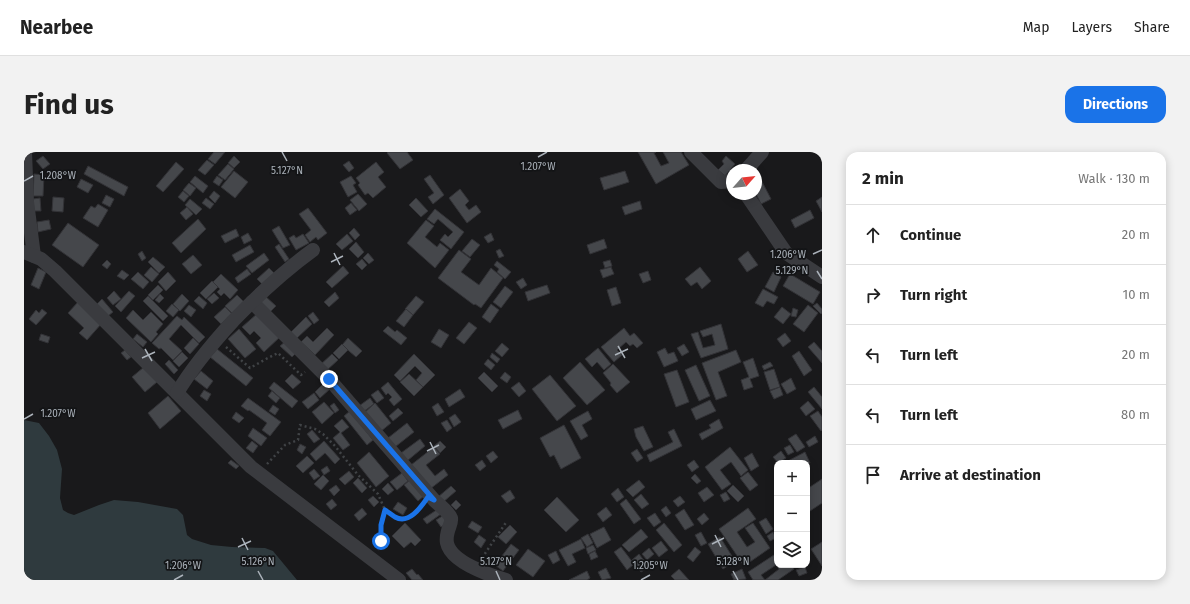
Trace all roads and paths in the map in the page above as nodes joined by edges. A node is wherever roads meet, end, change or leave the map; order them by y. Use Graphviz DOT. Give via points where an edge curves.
graph roads {
  1 [pos="25,152"];
  2 [pos="691,152"];
  3 [pos="762,152"];
  4 [pos="751,164"];
  5 [pos="726,182"];
  6 [pos="750,200"];
  7 [pos="313,250"];
  8 [pos="29,254"];
  9 [pos="821,274"];
  10 [pos="252,302"];
  11 [pos="216,339"];
  12 [pos="314,363"];
  13 [pos="177,393"];
  14 [pos="259,473"];
  15 [pos="434,500"];
  16 [pos="385,510"];
  17 [pos="507,521"];
  18 [pos="374,562"];
  19 [pos="476,568"];
  20 [pos="399,580"];
  21 [pos="506,580"];
  1 -- 8 [label="street"];
  2 -- 5 [label="street" via="721,182"];
  3 -- 4 [label="street"];
  6 -- 9 [label="street" via="786,253"];
  7 -- 10 [label="street"];
  8 -- 13 [label="street" via="41,259 55,271"];
  10 -- 11 [label="street"];
  10 -- 12 [label="street"];
  11 -- 12 [label="path" via="250,368 278,353 301,375"];
  11 -- 13 [label="street"];
  12 -- 15 [label="street"];
  13 -- 14 [label="street"];
  14 -- 16 [label="path" via="286,445 298,440 300,425 306,426 323,434 336,446 358,475 378,494"];
  14 -- 18 [label="street"];
  15 -- 16 [label="path" via="428,497 420,508 404,520"];
  15 -- 19 [label="street" via="451,518 446,537 447,546 458,558"];
  16 -- 18 [label="path" via="381,525 381,541"];
  17 -- 19 [label="path"];
  18 -- 20 [label="street"];
  19 -- 21 [label="street"];
}
